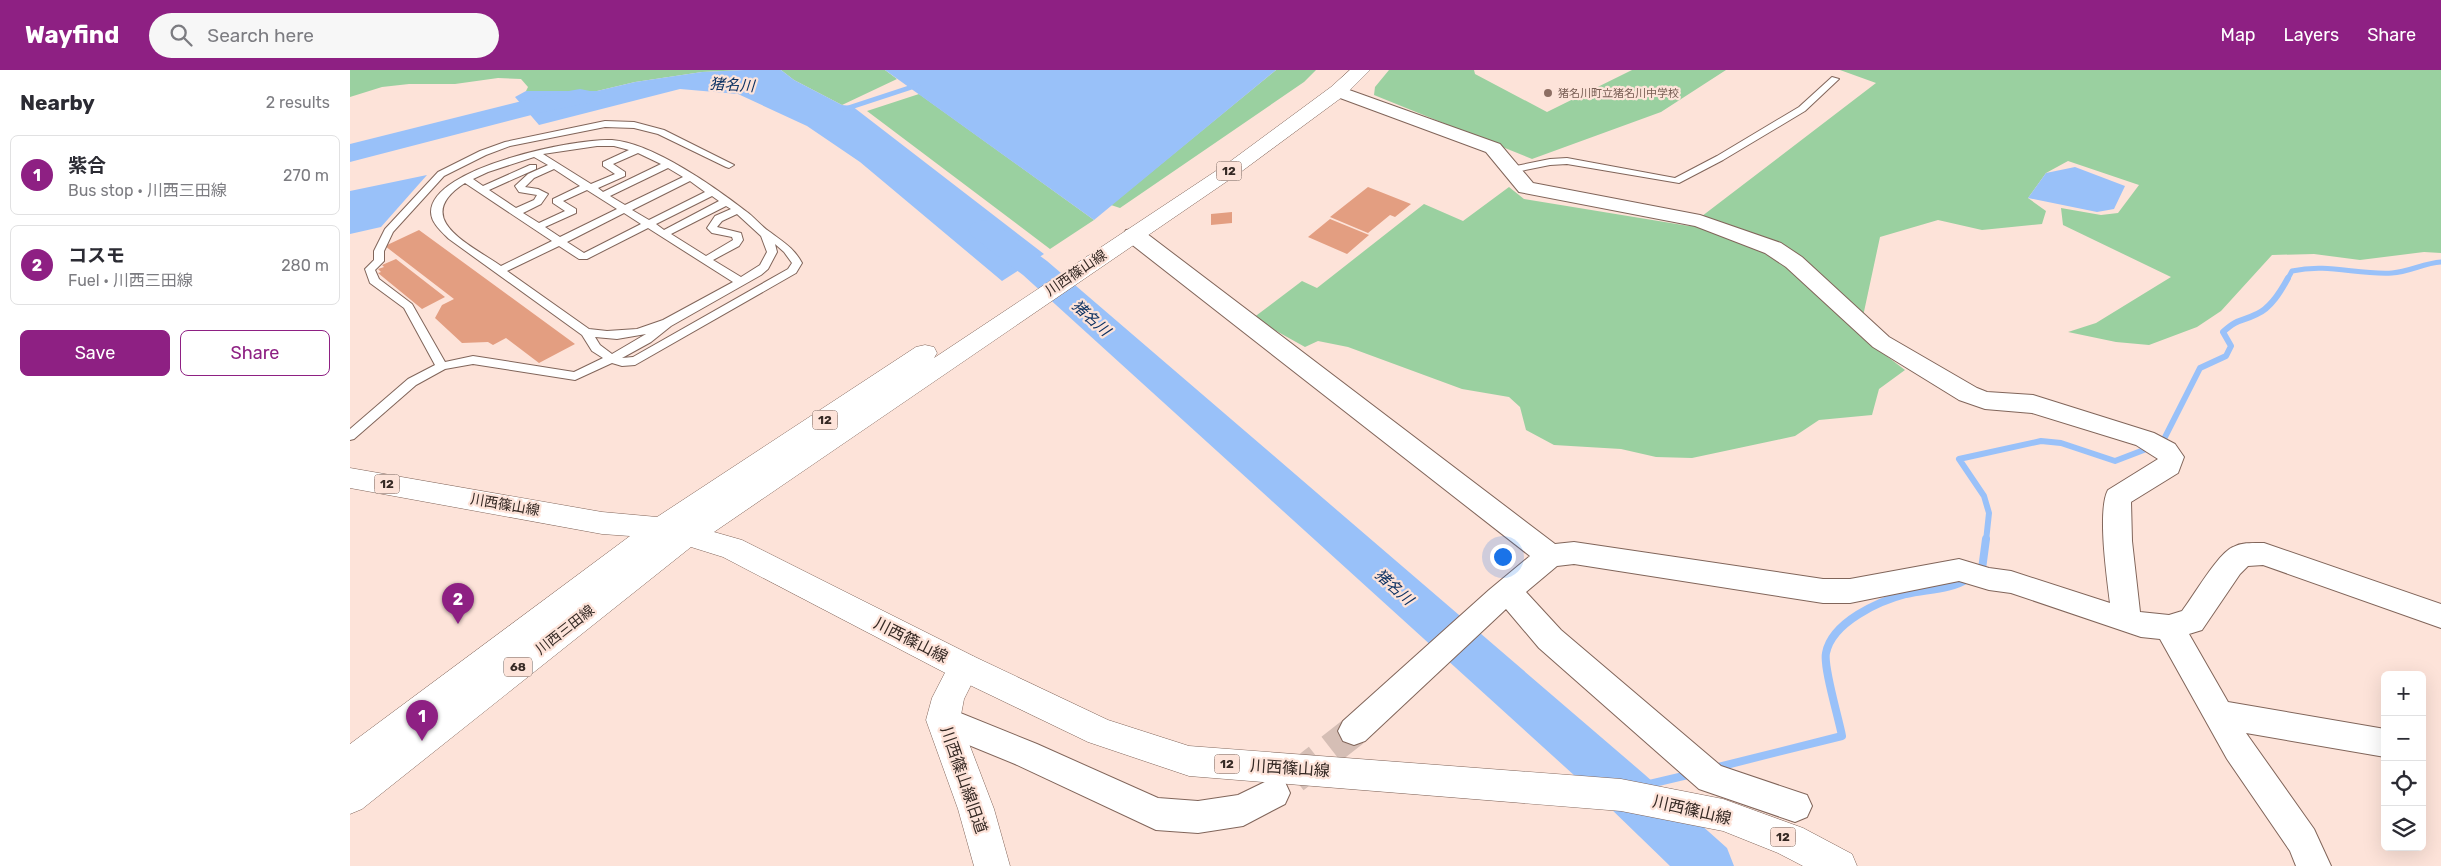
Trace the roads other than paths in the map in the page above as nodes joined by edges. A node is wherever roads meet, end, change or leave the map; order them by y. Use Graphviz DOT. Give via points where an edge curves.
graph roads {
  1 [pos="1361,70"];
  2 [pos="1836,79"];
  3 [pos="1337,81"];
  4 [pos="637,150"];
  5 [pos="536,154"];
  6 [pos="729,164"];
  7 [pos="667,165"];
  8 [pos="554,166"];
  9 [pos="533,168"];
  10 [pos="1511,170"];
  11 [pos="691,177"];
  12 [pos="466,179"];
  13 [pos="589,187"];
  14 [pos="482,190"];
  15 [pos="712,192"];
  16 [pos="602,196"];
  17 [pos="727,201"];
  18 [pos="625,210"];
  19 [pos="737,210"];
  20 [pos="516,212"];
  21 [pos="648,224"];
  22 [pos="538,227"];
  23 [pos="664,234"];
  24 [pos="765,234"];
  25 [pos="1134,234"];
  26 [pos="559,242"];
  27 [pos="1082,258"];
  28 [pos="706,260"];
  29 [pos="500,271"];
  30 [pos="741,282"];
  31 [pos="667,323"];
  32 [pos="586,332"];
  33 [pos="636,345"];
  34 [pos="663,345"];
  35 [pos="611,359"];
  36 [pos="442,366"];
  37 [pos="350,436"];
  38 [pos="350,478"];
  39 [pos="674,532"];
  40 [pos="1550,556"];
  41 [pos="1503,595"];
  42 [pos="2441,616"];
  43 [pos="2126,620"];
  44 [pos="2170,626"];
  45 [pos="964,667"];
  46 [pos="2218,714"];
  47 [pos="942,720"];
  48 [pos="1354,732"];
  49 [pos="2381,742"];
  50 [pos="350,764"];
  51 [pos="1273,793"];
  52 [pos="350,798"];
  53 [pos="1795,806"];
  54 [pos="992,866"];
  55 [pos="1839,866"];
  56 [pos="2314,866"];
  1 -- 3 [label="main road, 川西篠山線 / 12"];
  2 -- 10 [label="lane" via="1802,109 1676,180 1566,161"];
  3 -- 10 [label="street" via="1493,148"];
  3 -- 25 [label="main road, 川西篠山線 / 12" via="1235,167"];
  3 -- 27 [label="main road, 川西篠山線 / 12" via="1318,88"];
  4 -- 5 [label="lane" via="614,143 593,142"];
  4 -- 7 [label="lane"];
  4 -- 13 [label="lane" via="606,164 622,174"];
  5 -- 8 [label="lane"];
  5 -- 12 [label="lane" via="508,161"];
  6 -- 36 [label="lane" via="661,132 634,125 605,124 508,144 441,174 389,231 379,251 379,261 370,269 374,281 408,306"];
  7 -- 11 [label="lane"];
  7 -- 16 [label="lane"];
  8 -- 13 [label="lane"];
  8 -- 20 [label="lane" via="523,181 522,190 543,194 538,202"];
  9 -- 14 [label="lane"];
  10 -- 43 [label="street" via="1526,188 1700,221 1773,248 1794,262 1881,342 1968,394 1985,400 2033,404 2155,445 2171,457 2169,466 2116,497"];
  11 -- 15 [label="lane"];
  11 -- 18 [label="lane"];
  12 -- 14 [label="lane"];
  12 -- 29 [label="lane" via="445,193 436,208 438,222"];
  13 -- 16 [label="lane"];
  13 -- 22 [label="lane" via="556,201 572,211"];
  14 -- 20 [label="lane"];
  15 -- 17 [label="lane"];
  15 -- 21 [label="lane"];
  16 -- 18 [label="lane"];
  17 -- 19 [label="lane"];
  17 -- 23 [label="lane"];
  18 -- 21 [label="lane"];
  18 -- 26 [label="lane"];
  19 -- 24 [label="lane"];
  19 -- 28 [label="lane" via="721,217 712,228 716,232 737,235 738,240"];
  20 -- 22 [label="lane"];
  21 -- 23 [label="lane"];
  21 -- 26 [label="lane" via="583,257"];
  22 -- 26 [label="lane"];
  23 -- 28 [label="lane"];
  24 -- 30 [label="lane" via="772,252 770,258 764,267"];
  24 -- 34 [label="lane" via="794,256 797,263 792,271"];
  25 -- 27 [label="main road, 川西篠山線 / 12"];
  25 -- 40 [label="street"];
  26 -- 29 [label="lane"];
  27 -- 39 [label="main road, 川西篠山線 / 12" via="738,503"];
  28 -- 30 [label="lane"];
  29 -- 32 [label="lane"];
  30 -- 31 [label="lane"];
  31 -- 32 [label="lane" via="618,336"];
  31 -- 33 [label="lane"];
  32 -- 35 [label="lane" via="596,348"];
  33 -- 34 [label="lane"];
  33 -- 35 [label="lane"];
  34 -- 35 [label="lane" via="635,361"];
  35 -- 36 [label="lane" via="575,376 473,360"];
  36 -- 37 [label="lane" via="412,382"];
  38 -- 39 [label="main road, 川西篠山線 / 12" via="602,523"];
  39 -- 45 [label="main road, 川西篠山線 / 12" via="732,548"];
  39 -- 50 [label="main road, 川西三田線 / 68"];
  39 -- 52 [label="main road, 川西三田線 / 68"];
  40 -- 41 [label="street"];
  40 -- 43 [label="street" via="1574,553 1823,591 1850,591 1958,570 2011,582"];
  41 -- 48 [label="street"];
  41 -- 53 [label="street" via="1711,778"];
  42 -- 44 [label="street" via="2264,554 2241,555 2192,621"];
  43 -- 44 [label="street" via="2141,625"];
  44 -- 46 [label="street"];
  45 -- 47 [label="main road, 川西篠山線旧道" via="948,698"];
  45 -- 55 [label="main road, 川西篠山線 / 12" via="1100,732 1189,761 1621,795 1723,815 1790,840"];
  46 -- 49 [label="street"];
  46 -- 56 [label="street" via="2238,750 2302,840"];
  47 -- 51 [label="street" via="1026,754 1156,814 1198,817 1243,810"];
  47 -- 54 [label="main road, 川西篠山線旧道" via="976,809"];
}
